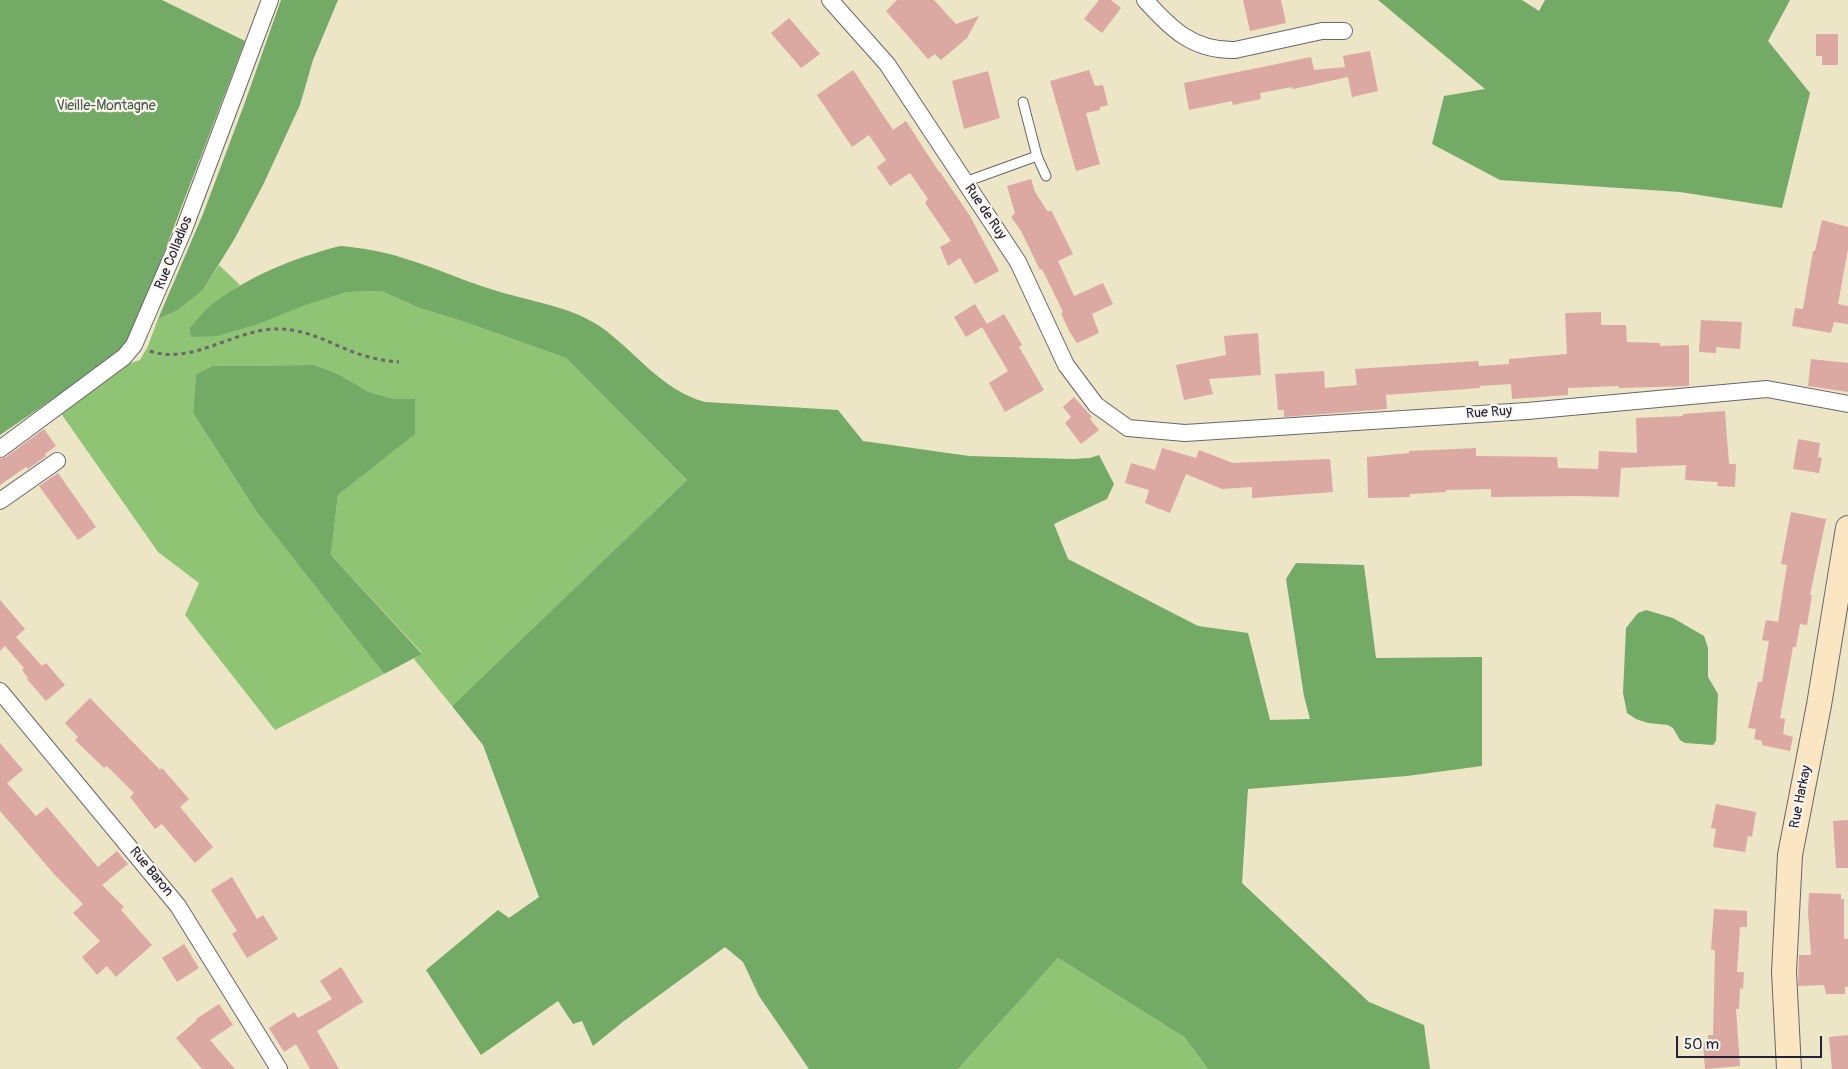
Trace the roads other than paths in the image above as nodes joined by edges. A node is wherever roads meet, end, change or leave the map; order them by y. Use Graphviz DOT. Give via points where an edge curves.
graph roads {
  1 [pos="270,0"];
  2 [pos="830,0"];
  3 [pos="1144,0"];
  4 [pos="1344,31"];
  5 [pos="1023,102"];
  6 [pos="1037,156"];
  7 [pos="1046,176"];
  8 [pos="965,182"];
  9 [pos="1848,404"];
  10 [pos="1128,428"];
  11 [pos="0,449"];
  12 [pos="57,461"];
  13 [pos="0,501"];
  14 [pos="1848,528"];
  15 [pos="0,691"];
  16 [pos="279,1069"];
  17 [pos="1789,1069"];
  1 -- 11 [label="street, Rue Colladios" via="184,229 134,346 124,357"];
  2 -- 8 [label="street, Rue de Ruy" via="886,64"];
  3 -- 4 [label="street" via="1179,34 1221,50"];
  5 -- 6 [label="lane"];
  6 -- 7 [label="lane"];
  6 -- 8 [label="lane"];
  8 -- 10 [label="street, Rue de Ruy" via="1018,262 1066,365 1096,405"];
  9 -- 10 [label="street, Rue Ruy" via="1767,389 1527,410 1185,433"];
  12 -- 13 [label="street"];
  14 -- 17 [label="street, Rue Harkay" via="1790,855 1784,972"];
  15 -- 16 [label="street, Rue Baron" via="178,906"];
}
